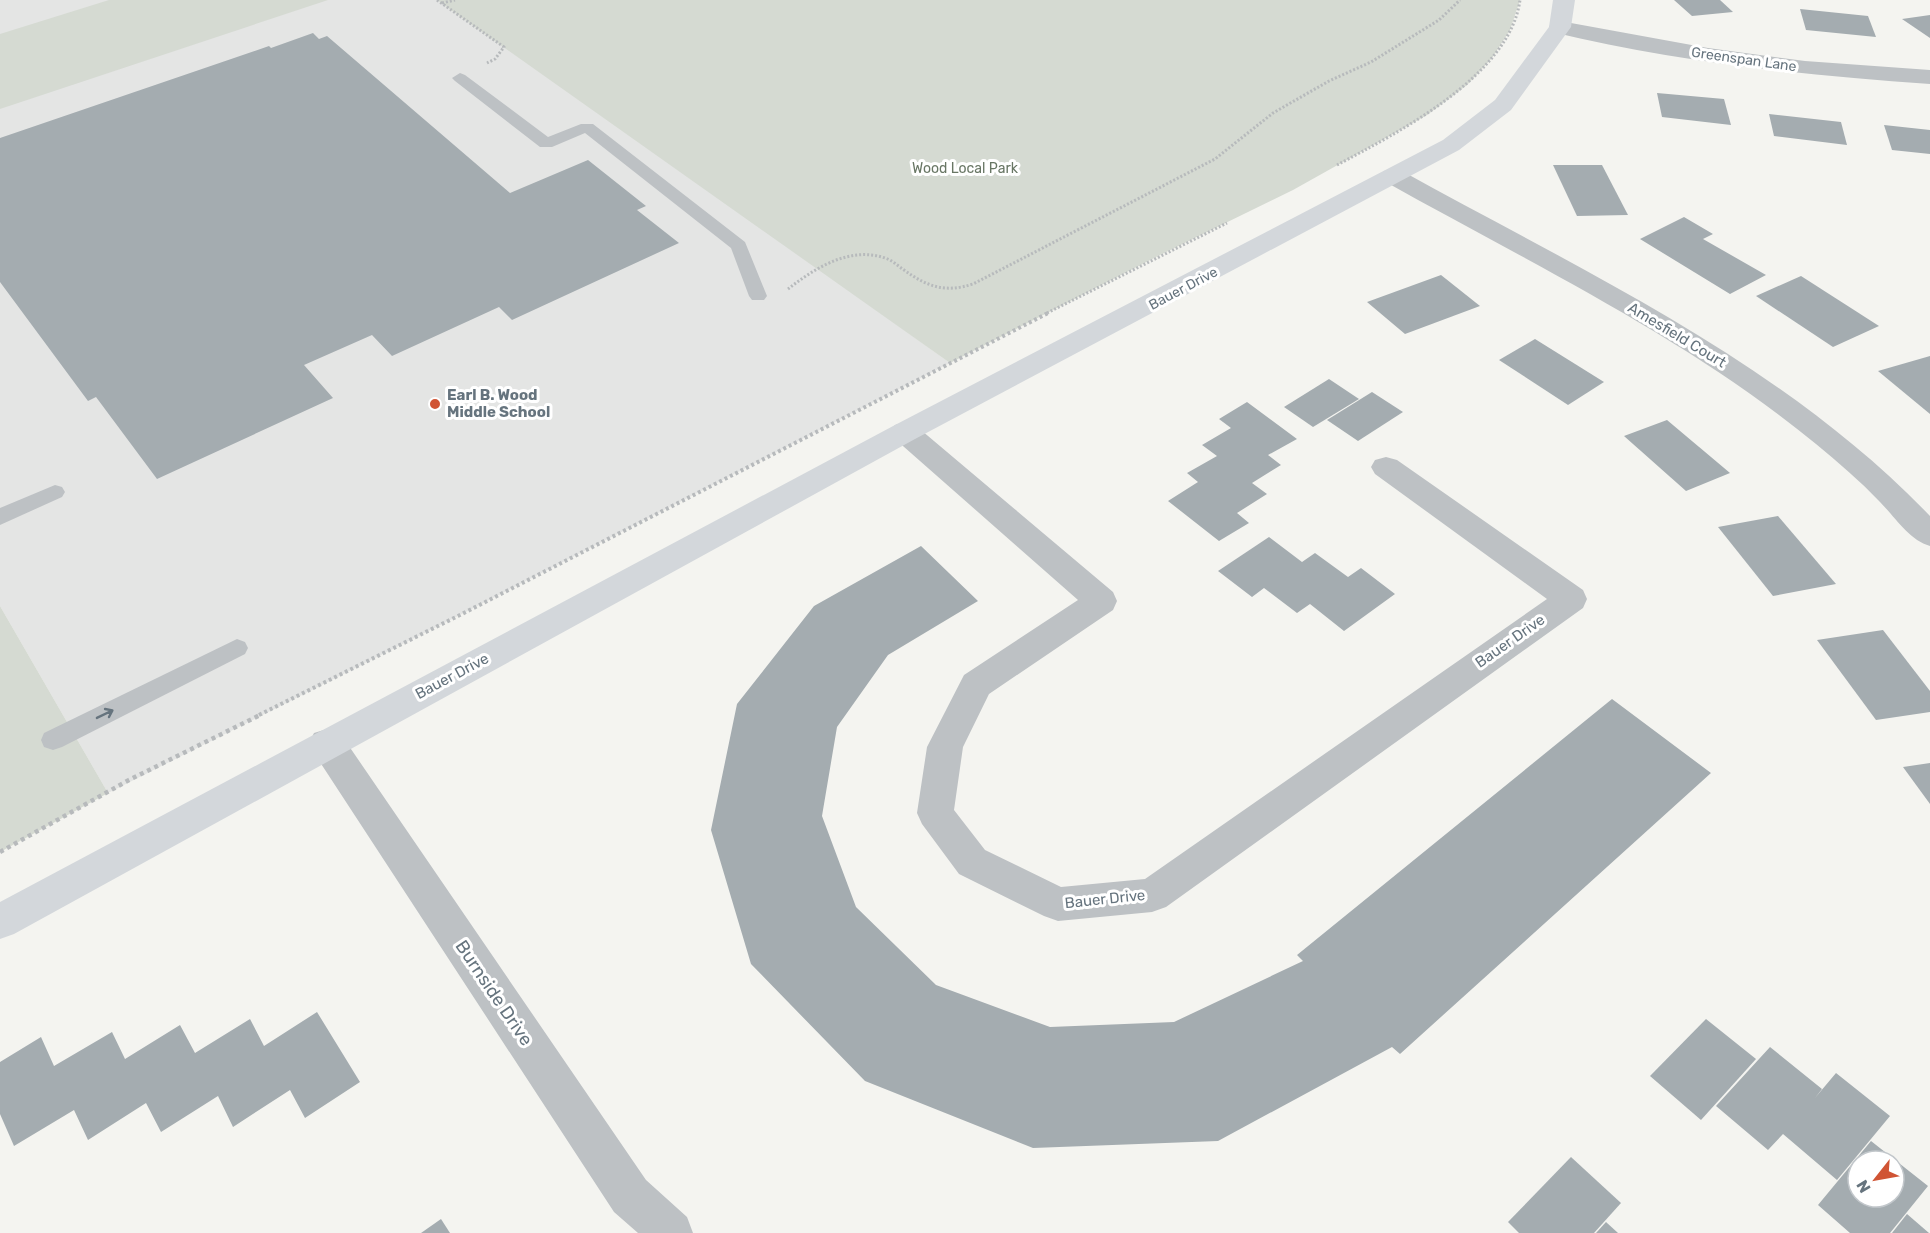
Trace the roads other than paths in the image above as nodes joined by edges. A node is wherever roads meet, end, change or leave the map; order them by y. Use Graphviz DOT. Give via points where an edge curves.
graph roads {
  1 [pos="1562,14"];
  2 [pos="1930,77"];
  3 [pos="460,78"];
  4 [pos="1394,176"];
  5 [pos="758,296"];
  6 [pos="905,432"];
  7 [pos="1386,467"];
  8 [pos="55,492"];
  9 [pos="0,517"];
  10 [pos="1930,535"];
  11 [pos="237,648"];
  12 [pos="53,740"];
  13 [pos="327,743"];
  14 [pos="0,922"];
  15 [pos="671,1233"];
  1 -- 2 [label="street, Greenspan Lane" via="1719,57"];
  1 -- 4 [label="street, Bauer Drive" via="1503,105 1451,145"];
  3 -- 5 [label="lane" via="546,144 587,127 739,246"];
  4 -- 6 [label="street, Bauer Drive"];
  4 -- 10 [label="street, Amesfield Court" via="1720,359 1810,421 1907,508"];
  6 -- 7 [label="street, Bauer Drive" via="1101,601 976,685 945,747 935,813 972,862 1058,904 1152,895 1571,599"];
  6 -- 13 [label="street, Bauer Drive"];
  8 -- 9 [label="lane"];
  12 -- 11 [label="lane, one-way"];
  13 -- 14 [label="street, Bauer Drive"];
  13 -- 15 [label="street, Burnside Drive" via="630,1196"];
}
